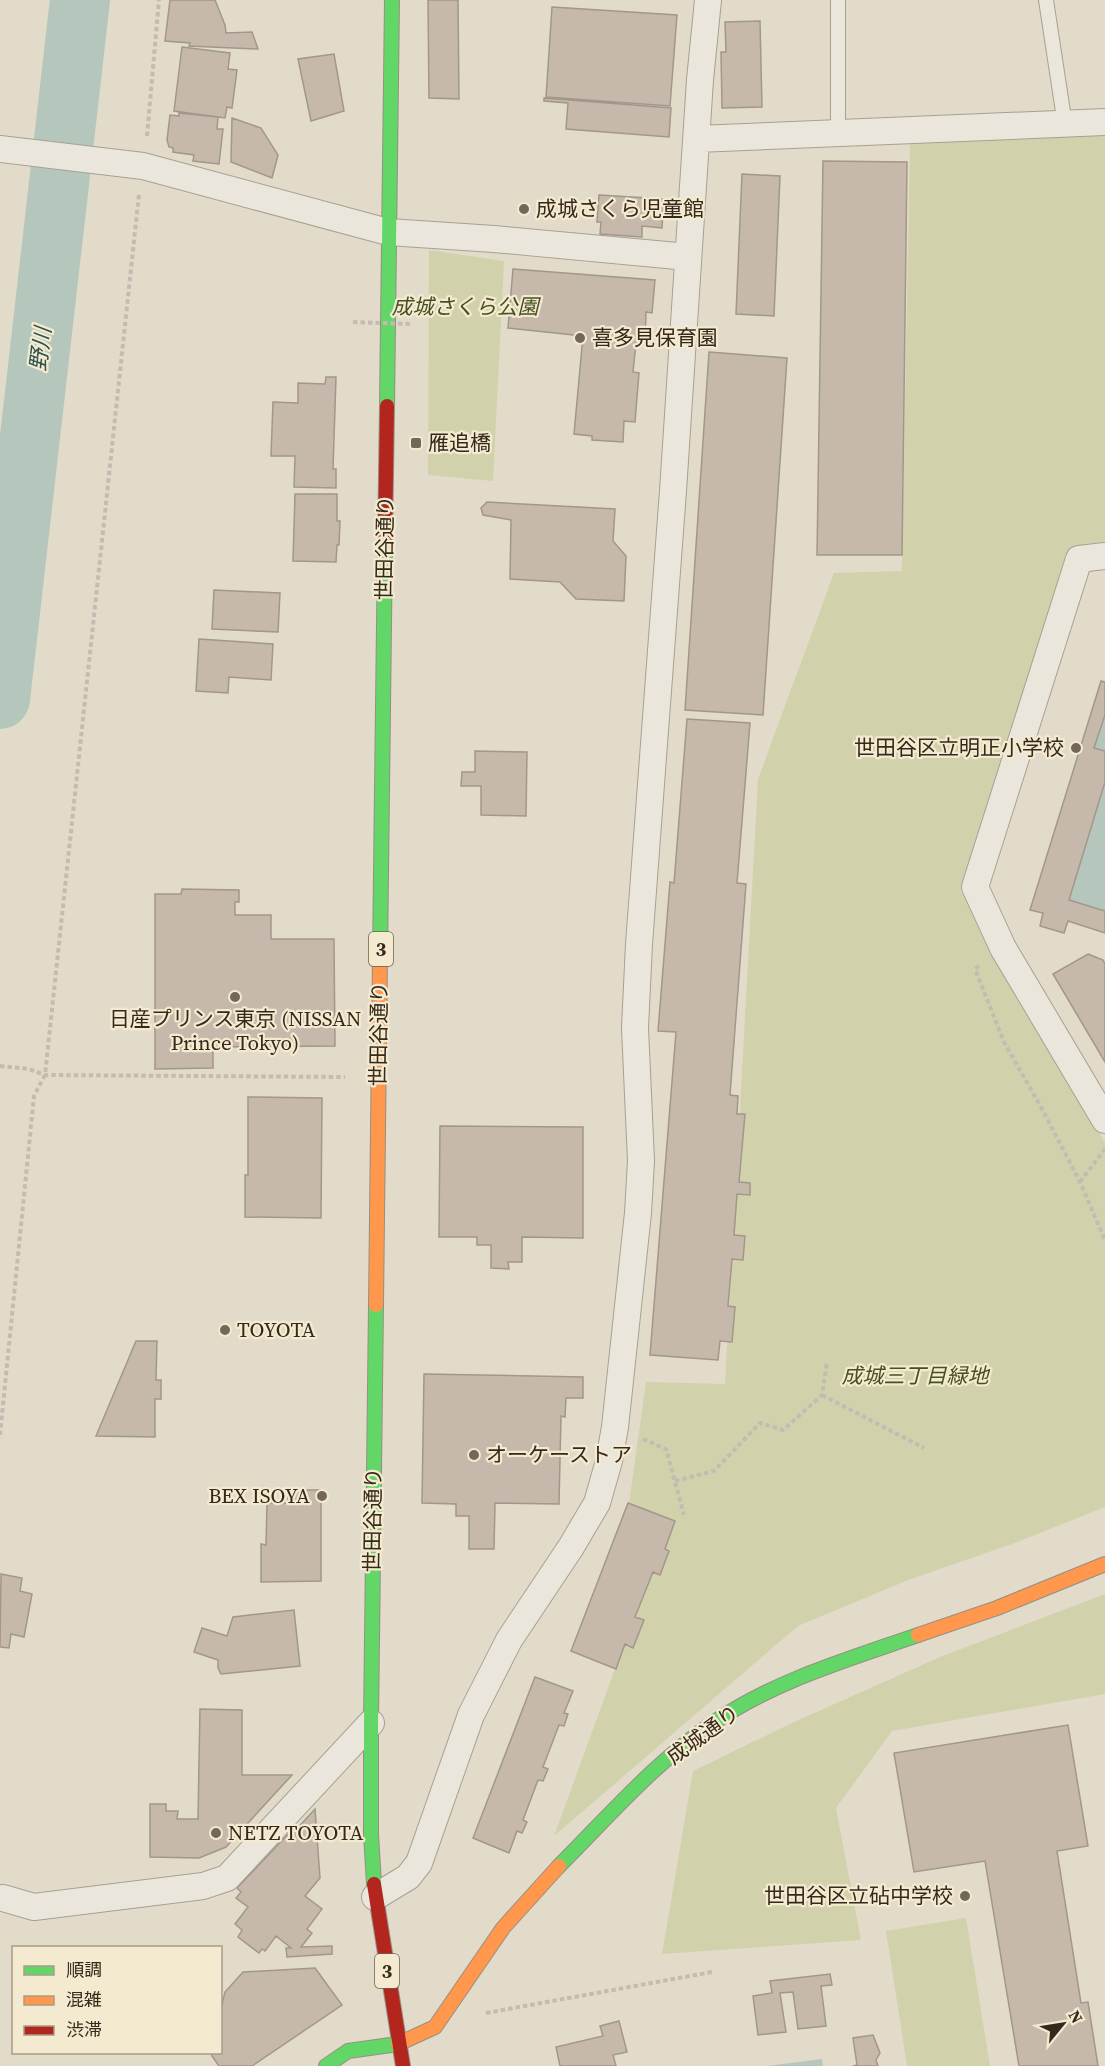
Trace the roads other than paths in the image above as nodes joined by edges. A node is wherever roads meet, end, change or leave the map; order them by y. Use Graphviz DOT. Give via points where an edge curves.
graph roads {
  1 [pos="392,0"];
  2 [pos="708,0"];
  3 [pos="838,0"];
  4 [pos="1046,0"];
  5 [pos="1105,122"];
  6 [pos="1065,125"];
  7 [pos="838,132"];
  8 [pos="697,139"];
  9 [pos="0,149"];
  10 [pos="388,232"];
  11 [pos="688,256"];
  12 [pos="1105,556"];
  13 [pos="1105,1119"];
  14 [pos="1105,1564"];
  15 [pos="371,1723"];
  16 [pos="375,1897"];
  17 [pos="3,1898"];
  18 [pos="398,2044"];
  19 [pos="326,2066"];
  20 [pos="403,2066"];
  1 -- 10 [label="main road, 世田谷通り / 3"];
  2 -- 8 [label="street"];
  3 -- 7 [label="lane"];
  4 -- 6 [label="lane"];
  5 -- 6 [label="street"];
  6 -- 7 [label="street"];
  7 -- 8 [label="street"];
  8 -- 11 [label="street"];
  9 -- 10 [label="street" via="136,165"];
  10 -- 11 [label="street"];
  10 -- 15 [label="main road, 世田谷通り / 3"];
  11 -- 16 [label="street" via="639,944 635,1028 641,1161 638,1213 609,1461 597,1503 509,1640 471,1714 419,1863 408,1877"];
  12 -- 13 [label="street" via="1079,559 975,887 1004,948"];
  14 -- 18 [label="main road, 成城通り" via="997,1608 778,1686 717,1720 673,1753 549,1876 503,1928 435,2027"];
  15 -- 16 [label="main road, 世田谷通り / 3"];
  15 -- 17 [label="street" via="227,1878 203,1886 34,1907"];
  16 -- 18 [label="main road, 世田谷通り / 3"];
  18 -- 19 [label="main road, 成城通り" via="348,2051"];
  18 -- 20 [label="main road, 世田谷通り / 3"];
}
